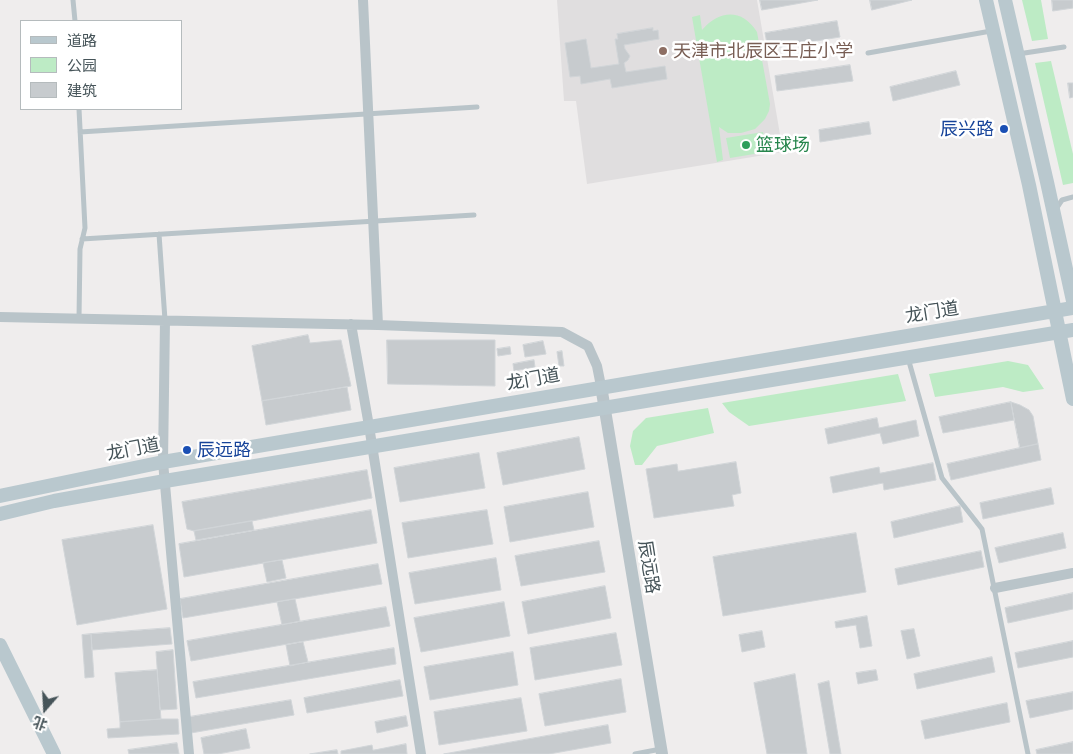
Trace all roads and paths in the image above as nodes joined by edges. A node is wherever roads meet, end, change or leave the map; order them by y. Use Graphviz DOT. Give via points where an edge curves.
graph roads {
  1 [pos="74,0"];
  2 [pos="363,0"];
  3 [pos="986,0"];
  4 [pos="1005,0"];
  5 [pos="74,20"];
  6 [pos="994,30"];
  7 [pos="1064,47"];
  8 [pos="868,53"];
  9 [pos="1018,54"];
  10 [pos="476,107"];
  11 [pos="79,110"];
  12 [pos="368,113"];
  13 [pos="80,132"];
  14 [pos="1073,197"];
  15 [pos="474,215"];
  16 [pos="1054,217"];
  17 [pos="373,221"];
  18 [pos="159,234"];
  19 [pos="82,239"];
  20 [pos="1073,302"];
  21 [pos="1073,308"];
  22 [pos="1055,311"];
  23 [pos="0,316"];
  24 [pos="79,318"];
  25 [pos="165,320"];
  26 [pos="351,324"];
  27 [pos="378,325"];
  28 [pos="1067,332"];
  29 [pos="908,358"];
  30 [pos="601,386"];
  31 [pos="1073,399"];
  32 [pos="605,408"];
  33 [pos="369,426"];
  34 [pos="372,446"];
  35 [pos="163,462"];
  36 [pos="165,481"];
  37 [pos="0,496"];
  38 [pos="0,514"];
  39 [pos="1073,573"];
  40 [pos="994,588"];
  41 [pos="0,645"];
  42 [pos="661,752"];
  43 [pos="54,754"];
  44 [pos="189,754"];
  45 [pos="422,754"];
  46 [pos="635,754"];
  47 [pos="1028,754"];
  1 -- 5 [label="lane"];
  2 -- 12 [label="street"];
  3 -- 6 [label="main road"];
  4 -- 9 [label="main road"];
  6 -- 8 [label="lane"];
  6 -- 22 [label="main road"];
  7 -- 9 [label="lane"];
  9 -- 16 [label="main road"];
  10 -- 12 [label="lane"];
  11 -- 13 [label="lane"];
  12 -- 13 [label="lane"];
  12 -- 17 [label="street"];
  13 -- 19 [label="lane" via="85,228"];
  14 -- 16 [label="lane" via="1059,203"];
  15 -- 17 [label="lane"];
  16 -- 20 [label="main road"];
  17 -- 18 [label="lane"];
  17 -- 27 [label="street"];
  18 -- 19 [label="lane"];
  18 -- 25 [label="lane"];
  19 -- 24 [label="lane"];
  21 -- 22 [label="main road, 龙门道"];
  22 -- 28 [label="main road"];
  22 -- 30 [label="main road, 龙门道"];
  23 -- 24 [label="street"];
  24 -- 25 [label="street"];
  25 -- 26 [label="street"];
  25 -- 35 [label="street"];
  26 -- 27 [label="street"];
  26 -- 33 [label="street"];
  27 -- 30 [label="street" via="562,332 588,346"];
  28 -- 29 [label="main road, 龙门道"];
  28 -- 31 [label="main road"];
  29 -- 32 [label="main road, 龙门道"];
  29 -- 40 [label="lane" via="942,478 982,529"];
  30 -- 32 [label="street, 辰远路"];
  30 -- 33 [label="main road, 龙门道"];
  32 -- 34 [label="main road, 龙门道"];
  32 -- 42 [label="street, 辰远路"];
  33 -- 34 [label="street"];
  33 -- 35 [label="main road, 龙门道"];
  34 -- 36 [label="main road, 龙门道"];
  34 -- 45 [label="street"];
  35 -- 36 [label="street"];
  35 -- 37 [label="main road, 龙门道"];
  36 -- 38 [label="main road, 龙门道"];
  36 -- 44 [label="street"];
  39 -- 40 [label="street"];
  40 -- 47 [label="lane"];
  41 -- 43 [label="main road"];
  42 -- 46 [label="lane"];
}
